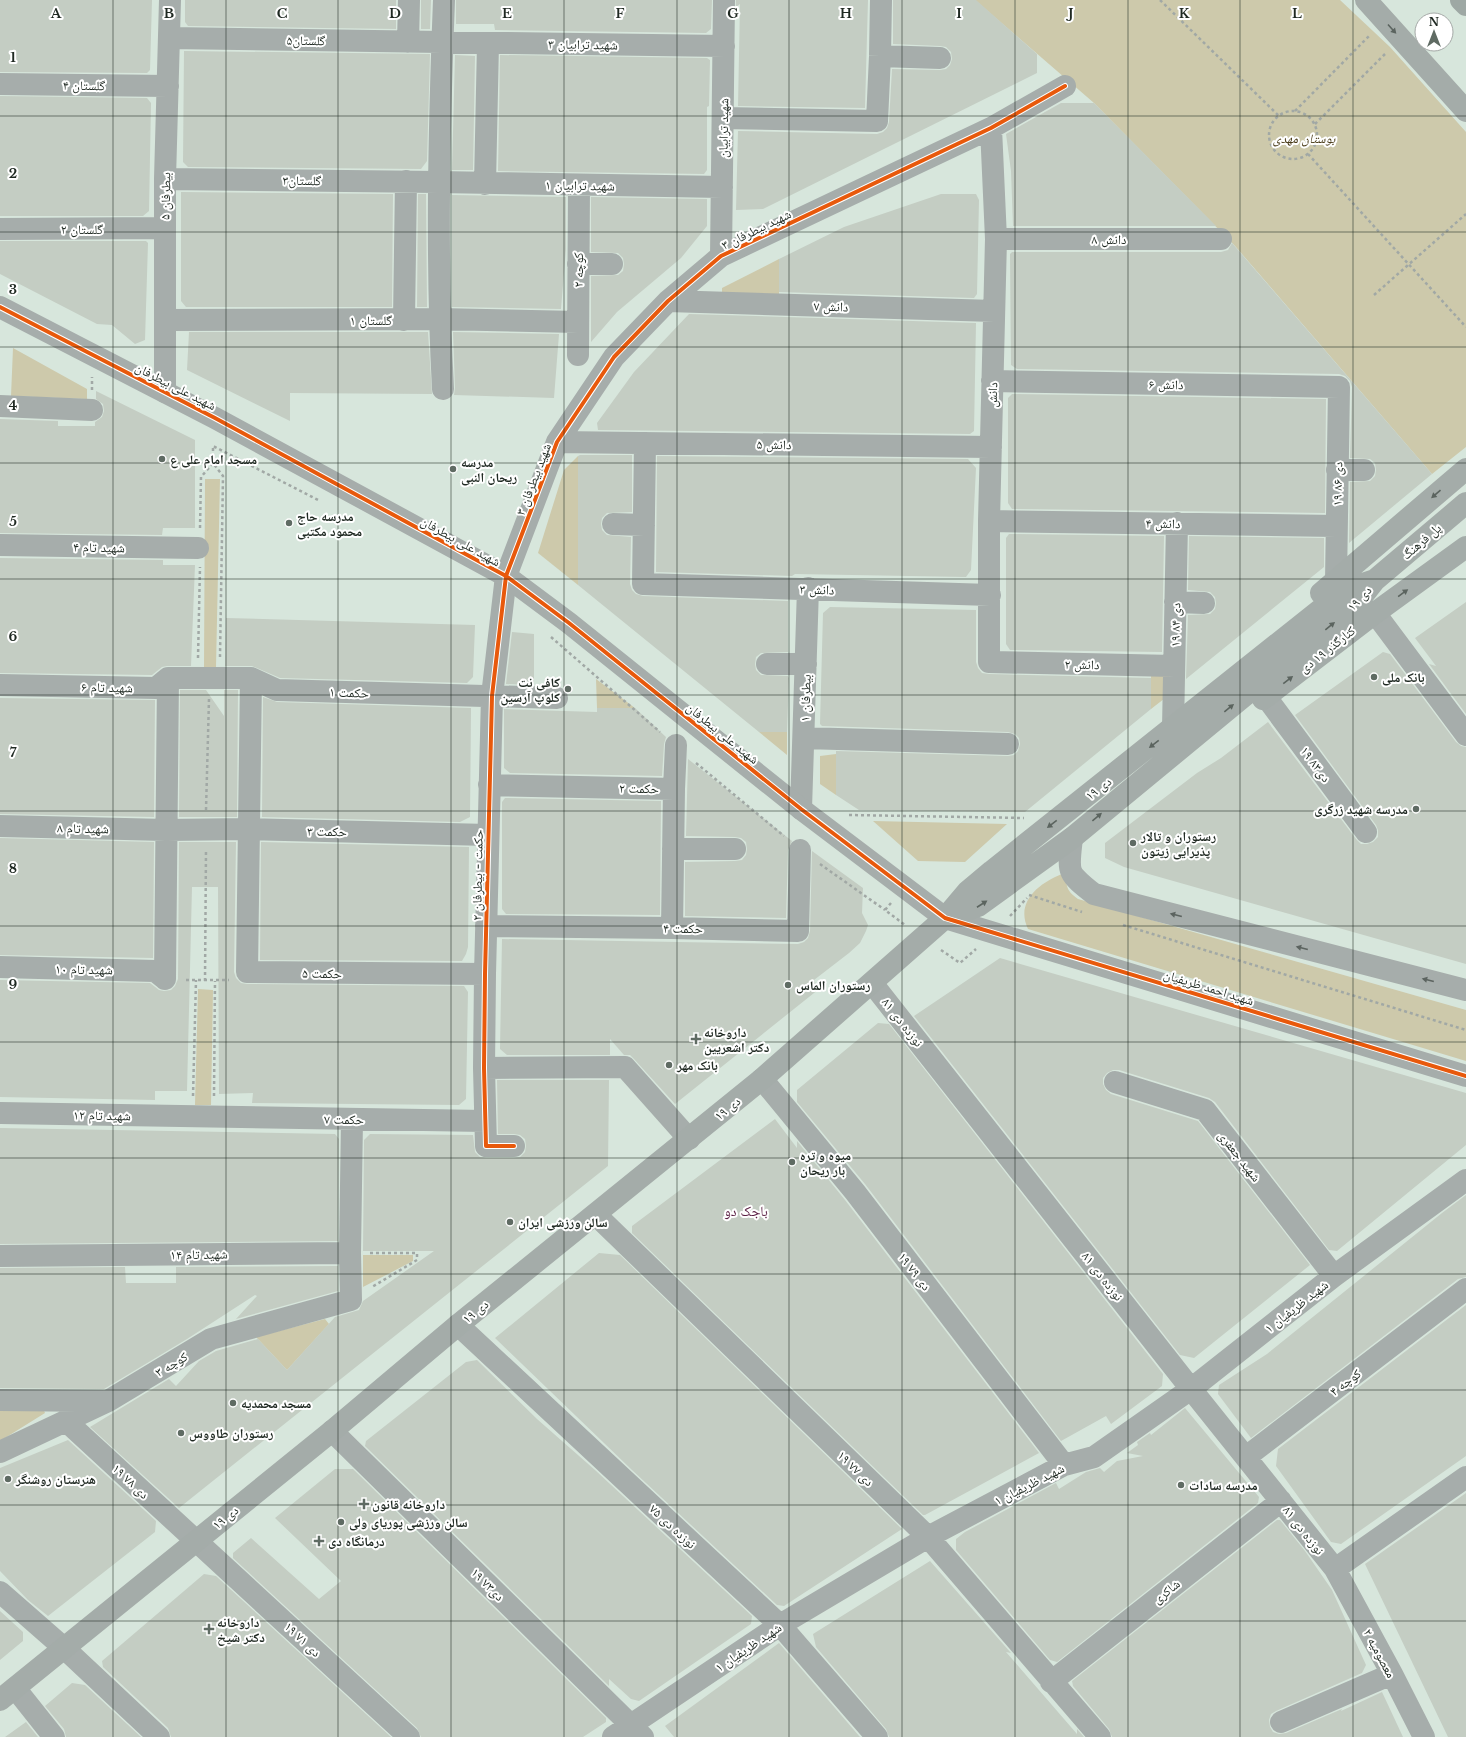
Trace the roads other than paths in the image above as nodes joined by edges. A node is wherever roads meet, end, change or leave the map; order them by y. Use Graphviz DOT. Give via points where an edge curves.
graph roads {
  1 [pos="170,0"];
  2 [pos="409,0"];
  3 [pos="444,0"];
  4 [pos="724,0"];
  5 [pos="881,0"];
  6 [pos="1366,0"];
  7 [pos="1462,0"];
  8 [pos="1466,4"];
  9 [pos="169,38"];
  10 [pos="408,42"];
  11 [pos="442,43"];
  12 [pos="488,43"];
  13 [pos="724,46"];
  14 [pos="880,56"];
  15 [pos="940,58"];
  16 [pos="0,84"];
  17 [pos="168,86"];
  18 [pos="1065,86"];
  19 [pos="1466,111"];
  20 [pos="723,118"];
  21 [pos="991,128"];
  22 [pos="165,179"];
  23 [pos="406,181"];
  24 [pos="438,182"];
  25 [pos="485,184"];
  26 [pos="579,185"];
  27 [pos="722,187"];
  28 [pos="164,228"];
  29 [pos="0,229"];
  30 [pos="996,239"];
  31 [pos="1221,239"];
  32 [pos="721,256"];
  33 [pos="578,264"];
  34 [pos="612,264"];
  35 [pos="668,301"];
  36 [pos="0,307"];
  37 [pos="994,311"];
  38 [pos="439,319"];
  39 [pos="165,320"];
  40 [pos="404,320"];
  41 [pos="578,322"];
  42 [pos="578,355"];
  43 [pos="992,381"];
  44 [pos="1339,387"];
  45 [pos="444,389"];
  46 [pos="165,392"];
  47 [pos="0,406"];
  48 [pos="92,410"];
  49 [pos="557,442"];
  50 [pos="645,443"];
  51 [pos="991,447"];
  52 [pos="1466,469"];
  53 [pos="1338,470"];
  54 [pos="1364,470"];
  55 [pos="1466,503"];
  56 [pos="990,521"];
  57 [pos="1176,523"];
  58 [pos="613,524"];
  59 [pos="644,525"];
  60 [pos="1336,526"];
  61 [pos="0,546"];
  62 [pos="1466,547"];
  63 [pos="199,548"];
  64 [pos="506,576"];
  65 [pos="1375,580"];
  66 [pos="1336,581"];
  67 [pos="808,588"];
  68 [pos="990,595"];
  69 [pos="1175,602"];
  70 [pos="1204,603"];
  71 [pos="1375,613"];
  72 [pos="990,662"];
  73 [pos="767,664"];
  74 [pos="806,664"];
  75 [pos="1174,666"];
  76 [pos="168,678"];
  77 [pos="250,678"];
  78 [pos="0,685"];
  79 [pos="1223,686"];
  80 [pos="492,696"];
  81 [pos="1266,697"];
  82 [pos="557,698"];
  83 [pos="1466,735"];
  84 [pos="1179,736"];
  85 [pos="804,738"];
  86 [pos="1008,744"];
  87 [pos="676,746"];
  88 [pos="489,785"];
  89 [pos="674,789"];
  90 [pos="801,809"];
  91 [pos="0,826"];
  92 [pos="248,829"];
  93 [pos="166,830"];
  94 [pos="1366,832"];
  95 [pos="488,835"];
  96 [pos="1072,838"];
  97 [pos="674,849"];
  98 [pos="735,849"];
  99 [pos="800,850"];
  100 [pos="945,918"];
  101 [pos="486,926"];
  102 [pos="672,928"];
  103 [pos="0,967"];
  104 [pos="485,974"];
  105 [pos="872,982"];
  106 [pos="1466,990"];
  107 [pos="484,1068"];
  108 [pos="1466,1076"];
  109 [pos="762,1080"];
  110 [pos="1115,1082"];
  111 [pos="0,1113"];
  112 [pos="204,1117"];
  113 [pos="352,1119"];
  114 [pos="485,1121"];
  115 [pos="689,1139"];
  116 [pos="514,1146"];
  117 [pos="1466,1180"];
  118 [pos="596,1215"];
  119 [pos="350,1253"];
  120 [pos="0,1256"];
  121 [pos="1334,1276"];
  122 [pos="1466,1289"];
  123 [pos="458,1325"];
  124 [pos="1191,1389"];
  125 [pos="0,1400"];
  126 [pos="108,1401"];
  127 [pos="66,1421"];
  128 [pos="332,1431"];
  129 [pos="0,1452"];
  130 [pos="1246,1457"];
  131 [pos="1064,1465"];
  132 [pos="1466,1477"];
  133 [pos="1281,1501"];
  134 [pos="928,1537"];
  135 [pos="196,1540"];
  136 [pos="1335,1569"];
  137 [pos="0,1592"];
  138 [pos="780,1625"];
  139 [pos="64,1648"];
  140 [pos="1392,1674"];
  141 [pos="1051,1682"];
  142 [pos="7,1694"];
  143 [pos="1281,1722"];
  144 [pos="637,1731"];
  145 [pos="54,1737"];
  146 [pos="159,1737"];
  147 [pos="409,1737"];
  148 [pos="612,1737"];
  149 [pos="877,1737"];
  150 [pos="1100,1737"];
  151 [pos="1424,1737"];
  1 -- 9 [label="street, بیطرفان ۵"];
  2 -- 10 [label="street"];
  3 -- 11 [label="street"];
  4 -- 13 [label="street, شهید ترابیان"];
  5 -- 14 [label="street"];
  6 -- 19 [label="main road, one-way"];
  7 -- 8 [label="highway"];
  9 -- 10 [label="street, گلستان۵"];
  9 -- 17 [label="street, بیطرفان ۵"];
  10 -- 11 [label="street, گلستان۵"];
  11 -- 12 [label="street, شهید ترابیان ۳"];
  11 -- 24 [label="street"];
  12 -- 13 [label="street, شهید ترابیان ۳"];
  12 -- 25 [label="street"];
  13 -- 20 [label="street, شهید ترابیان"];
  14 -- 15 [label="street"];
  14 -- 20 [label="street" via="877,121"];
  16 -- 17 [label="street, گلستان ۴"];
  17 -- 22 [label="street, بیطرفان ۵"];
  18 -- 21 [label="street, شهید بیطرفان ۳"];
  20 -- 27 [label="street, شهید ترابیان"];
  21 -- 30 [label="street, دانش"];
  21 -- 32 [label="street, شهید بیطرفان ۳"];
  22 -- 23 [label="street, گلستان۳"];
  22 -- 28 [label="street, بیطرفان ۵"];
  23 -- 24 [label="street, گلستان۳"];
  23 -- 40 [label="street"];
  24 -- 25 [label="street, شهید ترابیان ۱"];
  24 -- 38 [label="street"];
  25 -- 26 [label="street, شهید ترابیان ۱"];
  26 -- 27 [label="street, شهید ترابیان ۱"];
  26 -- 33 [label="street, کوچه ۲"];
  27 -- 32 [label="street, شهید ترابیان"];
  28 -- 29 [label="street, گلستان ۲"];
  28 -- 39 [label="street, بیطرفان ۵"];
  30 -- 31 [label="street, دانش ۸"];
  30 -- 37 [label="street, دانش"];
  32 -- 35 [label="street, شهید بیطرفان ۳"];
  33 -- 34 [label="street"];
  33 -- 41 [label="street, کوچه ۲"];
  35 -- 37 [label="street, دانش ۷"];
  35 -- 49 [label="street, شهید بیطرفان ۳" via="614,356"];
  36 -- 46 [label="street, شهید علی بیطرفان"];
  37 -- 43 [label="street, دانش"];
  38 -- 40 [label="street, گلستان ۱"];
  38 -- 41 [label="street, گلستان ۱"];
  38 -- 45 [label="street"];
  39 -- 40 [label="street, گلستان ۱"];
  39 -- 46 [label="street, بیطرفان ۵"];
  41 -- 42 [label="street, کوچه ۲"];
  43 -- 44 [label="street, ۶ دانش"];
  43 -- 51 [label="street, دانش"];
  44 -- 53 [label="street, ۱۹ دی ۸۶"];
  46 -- 64 [label="street, شهید علی بیطرفان"];
  47 -- 48 [label="street"];
  49 -- 50 [label="street, دانش ۵"];
  49 -- 64 [label="street, شهید بیطرفان ۳"];
  50 -- 51 [label="street, دانش ۵"];
  50 -- 59 [label="street"];
  51 -- 56 [label="street, دانش"];
  52 -- 66 [label="main road, one-way"];
  53 -- 54 [label="street"];
  53 -- 60 [label="street, ۱۹ دی ۸۶"];
  55 -- 65 [label="main road, پل فرهنگ"];
  56 -- 57 [label="street, دانش ۴"];
  56 -- 68 [label="street, دانش"];
  57 -- 60 [label="street, دانش ۴"];
  57 -- 69 [label="street, ۱۹ دی ۸۴"];
  58 -- 59 [label="street"];
  59 -- 67 [label="street, دانش ۳" via="643,584"];
  60 -- 66 [label="street, ۱۹ دی ۸۶"];
  61 -- 63 [label="street, شهید تام ۴"];
  71 -- 62 [label="main road, کنارگذر ۱۹ دی, one-way"];
  64 -- 80 [label="street, حکمت - بیطرفان ۲"];
  64 -- 90 [label="street, شهید علی بیطرفان" via="569,622"];
  65 -- 79 [label="main road, ۱۹ دی" via="1345,590"];
  84 -- 65 [label="main road, ۱۹ دی, one-way" via="1357,603"];
  66 -- 79 [label="main road" via="1235,661"];
  67 -- 68 [label="street, دانش ۳"];
  67 -- 74 [label="street, بیطرفان ۱"];
  68 -- 72 [label="street, دانش"];
  69 -- 70 [label="street"];
  69 -- 75 [label="street, ۱۹ دی ۸۴"];
  81 -- 71 [label="main road, کنارگذر ۱۹ دی, one-way"];
  71 -- 83 [label="street"];
  72 -- 75 [label="street, ۲ دانش"];
  73 -- 74 [label="street"];
  74 -- 85 [label="street, بیطرفان ۱"];
  75 -- 84 [label="street, ۱۹ دی ۸۴"];
  76 -- 77 [label="street, حکمت ۱"];
  76 -- 78 [label="street, شهید تام ۶" via="156,688"];
  76 -- 93 [label="street"];
  77 -- 80 [label="street, حکمت ۱" via="277,690"];
  77 -- 92 [label="street"];
  79 -- 84 [label="main road, ۱۹ دی"];
  80 -- 82 [label="street, حکمت ۱"];
  80 -- 88 [label="street, حکمت - بیطرفان ۲"];
  81 -- 84 [label="main road, کنارگذر ۱۹ دی" via="1230,726"];
  81 -- 94 [label="street, ۱۹ دی۸۳"];
  96 -- 84 [label="main road, ۱۹ دی, one-way"];
  84 -- 100 [label="main road, ۱۹ دی, one-way" via="972,888"];
  85 -- 86 [label="street"];
  85 -- 90 [label="street, بیطرفان ۱"];
  87 -- 89 [label="street"];
  88 -- 89 [label="street, حکمت ۲"];
  88 -- 95 [label="street, حکمت - بیطرفان ۲"];
  89 -- 97 [label="street, حکمت ۲"];
  90 -- 100 [label="street, شهید علی بیطرفان"];
  91 -- 93 [label="street, شهید تام ۸"];
  92 -- 93 [label="street, حکمت ۳"];
  92 -- 95 [label="street, حکمت ۳"];
  92 -- 104 [label="street, حکمت ۵" via="247,972"];
  93 -- 103 [label="street, شهید تام ۱۰" via="165,979 155,970"];
  95 -- 101 [label="street, حکمت - بیطرفان ۲"];
  100 -- 96 [label="main road, ۱۹ دی, one-way" via="978,906"];
  106 -- 96 [label="street, one-way" via="1094,894 1074,878 1069,866"];
  97 -- 98 [label="street"];
  97 -- 102 [label="street, حکمت ۲"];
  99 -- 102 [label="street, حکمت ۴" via="798,931"];
  100 -- 105 [label="main road, ۱۹ دی"];
  100 -- 108 [label="street, شهید احمد ظریفیان"];
  101 -- 102 [label="street, حکمت ۴"];
  101 -- 104 [label="street, حکمت - بیطرفان ۲"];
  104 -- 107 [label="street, حکمت - بیطرفان ۲"];
  105 -- 109 [label="main road, ۱۹ دی"];
  105 -- 124 [label="street, نوزده دی ۸۱"];
  107 -- 114 [label="street, حکمت - بیطرفان ۲"];
  107 -- 115 [label="street" via="625,1067"];
  109 -- 115 [label="main road, ۱۹ دی"];
  109 -- 131 [label="street, ۱۹ دی ۷۹" via="855,1192"];
  110 -- 121 [label="street, شهید جعفری" via="1205,1110"];
  111 -- 112 [label="street, شهید تام ۱۲"];
  112 -- 113 [label="street, حکمت ۷"];
  113 -- 114 [label="street, حکمت ۷"];
  113 -- 119 [label="street"];
  114 -- 116 [label="street, حکمت - بیطرفان ۲" via="486,1146"];
  115 -- 118 [label="main road, ۱۹ دی"];
  117 -- 121 [label="street, شهید ظریفیان ۱"];
  118 -- 123 [label="main road, ۱۹ دی"];
  118 -- 134 [label="street, ۱۹ دی ۷۷"];
  119 -- 120 [label="street, شهید تام ۱۴"];
  119 -- 126 [label="street, کوچه ۳" via="351,1300 211,1339"];
  121 -- 124 [label="street, شهید ظریفیان ۱"];
  122 -- 130 [label="street, کوچه ۴"];
  123 -- 128 [label="main road, ۱۹ دی"];
  123 -- 138 [label="street, نوزده دی ۷۵"];
  124 -- 130 [label="street, نوزده دی ۸۱"];
  124 -- 131 [label="street, شهید ظریفیان ۱" via="1094,1457"];
  125 -- 126 [label="street"];
  126 -- 127 [label="street, کوچه ۳"];
  127 -- 129 [label="street, کوچه ۳"];
  127 -- 135 [label="street, ۱۹ دی ۷۸"];
  128 -- 135 [label="main road, ۱۹ دی"];
  128 -- 144 [label="street, ۱۹ دی۷۳"];
  130 -- 133 [label="street, نوزده دی ۸۱"];
  131 -- 134 [label="street, شهید ظریفیان ۱"];
  132 -- 136 [label="street"];
  133 -- 136 [label="street, نوزده دی ۸۱"];
  133 -- 141 [label="street, شاکری"];
  134 -- 138 [label="street, شهید ظریفیان ۱"];
  134 -- 141 [label="street, ۱۹ دی ۷۷"];
  135 -- 139 [label="main road, ۱۹ دی"];
  135 -- 147 [label="street, ۱۹ دی ۷۱"];
  136 -- 140 [label="street, معصومیه ۲"];
  137 -- 139 [label="street"];
  138 -- 144 [label="street, شهید ظریفیان ۱"];
  138 -- 149 [label="street, نوزده دی ۷۵"];
  139 -- 142 [label="main road, ۱۹ دی"];
  139 -- 146 [label="street"];
  140 -- 143 [label="street"];
  140 -- 151 [label="street, معصومیه ۲"];
  141 -- 150 [label="street, ۱۹ دی ۷۷"];
  142 -- 145 [label="street"];
  144 -- 148 [label="street, شهید ظریفیان ۱"];
}
